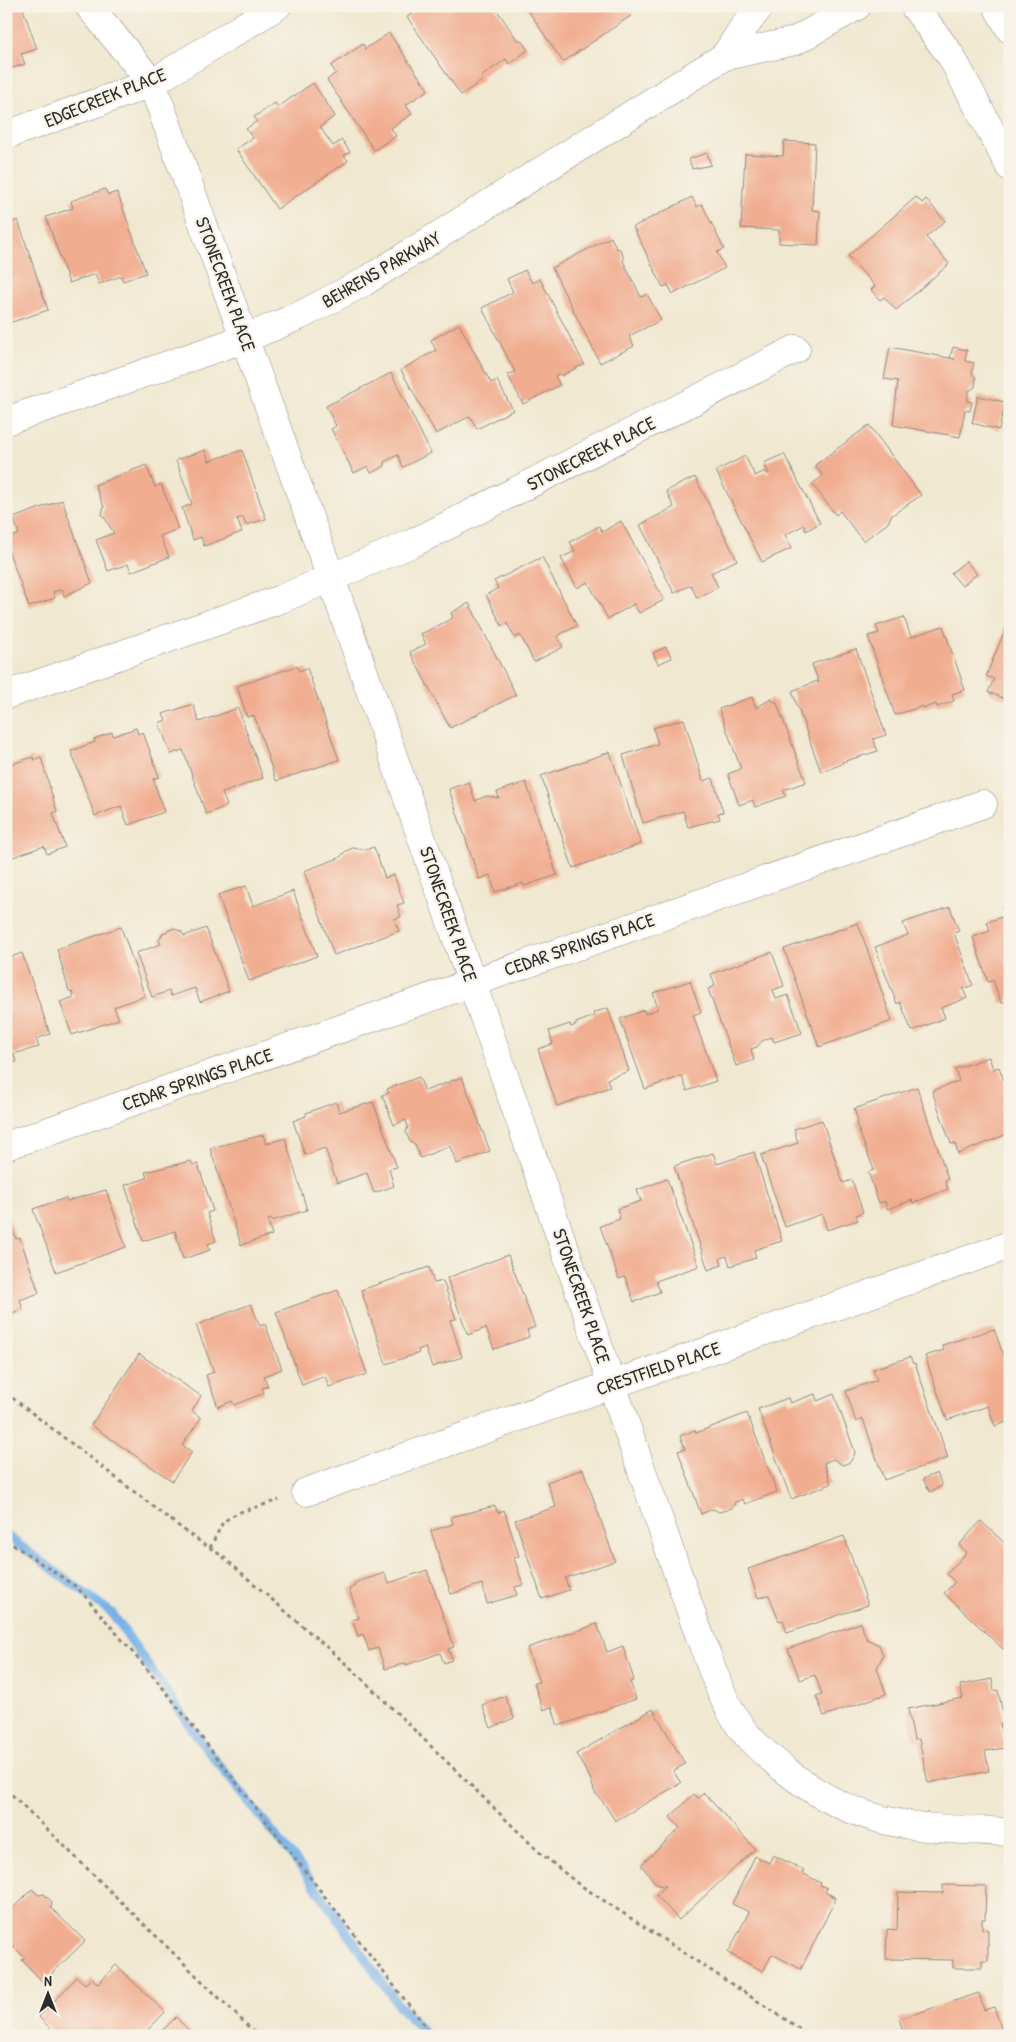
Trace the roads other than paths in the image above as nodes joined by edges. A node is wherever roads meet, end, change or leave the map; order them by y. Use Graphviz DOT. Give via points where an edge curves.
graph roads {
  1 [pos="90,6"];
  2 [pos="277,6"];
  3 [pos="760,6"];
  4 [pos="857,6"];
  5 [pos="914,6"];
  6 [pos="997,6"];
  7 [pos="1010,29"];
  8 [pos="725,56"];
  9 [pos="152,83"];
  10 [pos="6,136"];
  11 [pos="1010,167"];
  12 [pos="246,338"];
  13 [pos="796,350"];
  14 [pos="6,421"];
  15 [pos="331,578"];
  16 [pos="6,695"];
  17 [pos="983,804"];
  18 [pos="473,982"];
  19 [pos="6,1146"];
  20 [pos="1010,1245"];
  21 [pos="612,1384"];
  22 [pos="306,1492"];
  23 [pos="1010,1832"];
  1 -- 9 [label="street, STONECREEK PLACE"];
  2 -- 9 [label="street, EDGECREEK PLACE"];
  3 -- 8 [label="street, BEHRENS PARKWAY"];
  4 -- 8 [label="street, BEHRENS PARKWAY" via="795,41"];
  5 -- 11 [label="street" via="951,56"];
  6 -- 7 [label="street"];
  8 -- 12 [label="street, BEHRENS PARKWAY" via="364,282 299,316"];
  9 -- 10 [label="street, EDGECREEK PLACE"];
  9 -- 12 [label="street, STONECREEK PLACE"];
  12 -- 14 [label="street, BEHRENS PARKWAY"];
  12 -- 15 [label="street, STONECREEK PLACE"];
  13 -- 15 [label="street, STONECREEK PLACE" via="414,542"];
  15 -- 16 [label="street, STONECREEK PLACE"];
  15 -- 18 [label="street, STONECREEK PLACE"];
  17 -- 18 [label="street, CEDAR SPRINGS PLACE"];
  18 -- 19 [label="street, CEDAR SPRINGS PLACE"];
  18 -- 21 [label="street, STONECREEK PLACE"];
  20 -- 21 [label="street, CRESTFIELD PLACE"];
  21 -- 22 [label="street, CRESTFIELD PLACE"];
  21 -- 23 [label="street, STONECREEK PLACE" via="697,1629 722,1693 740,1726 765,1754 795,1778 821,1796 868,1818 932,1829"];
}
